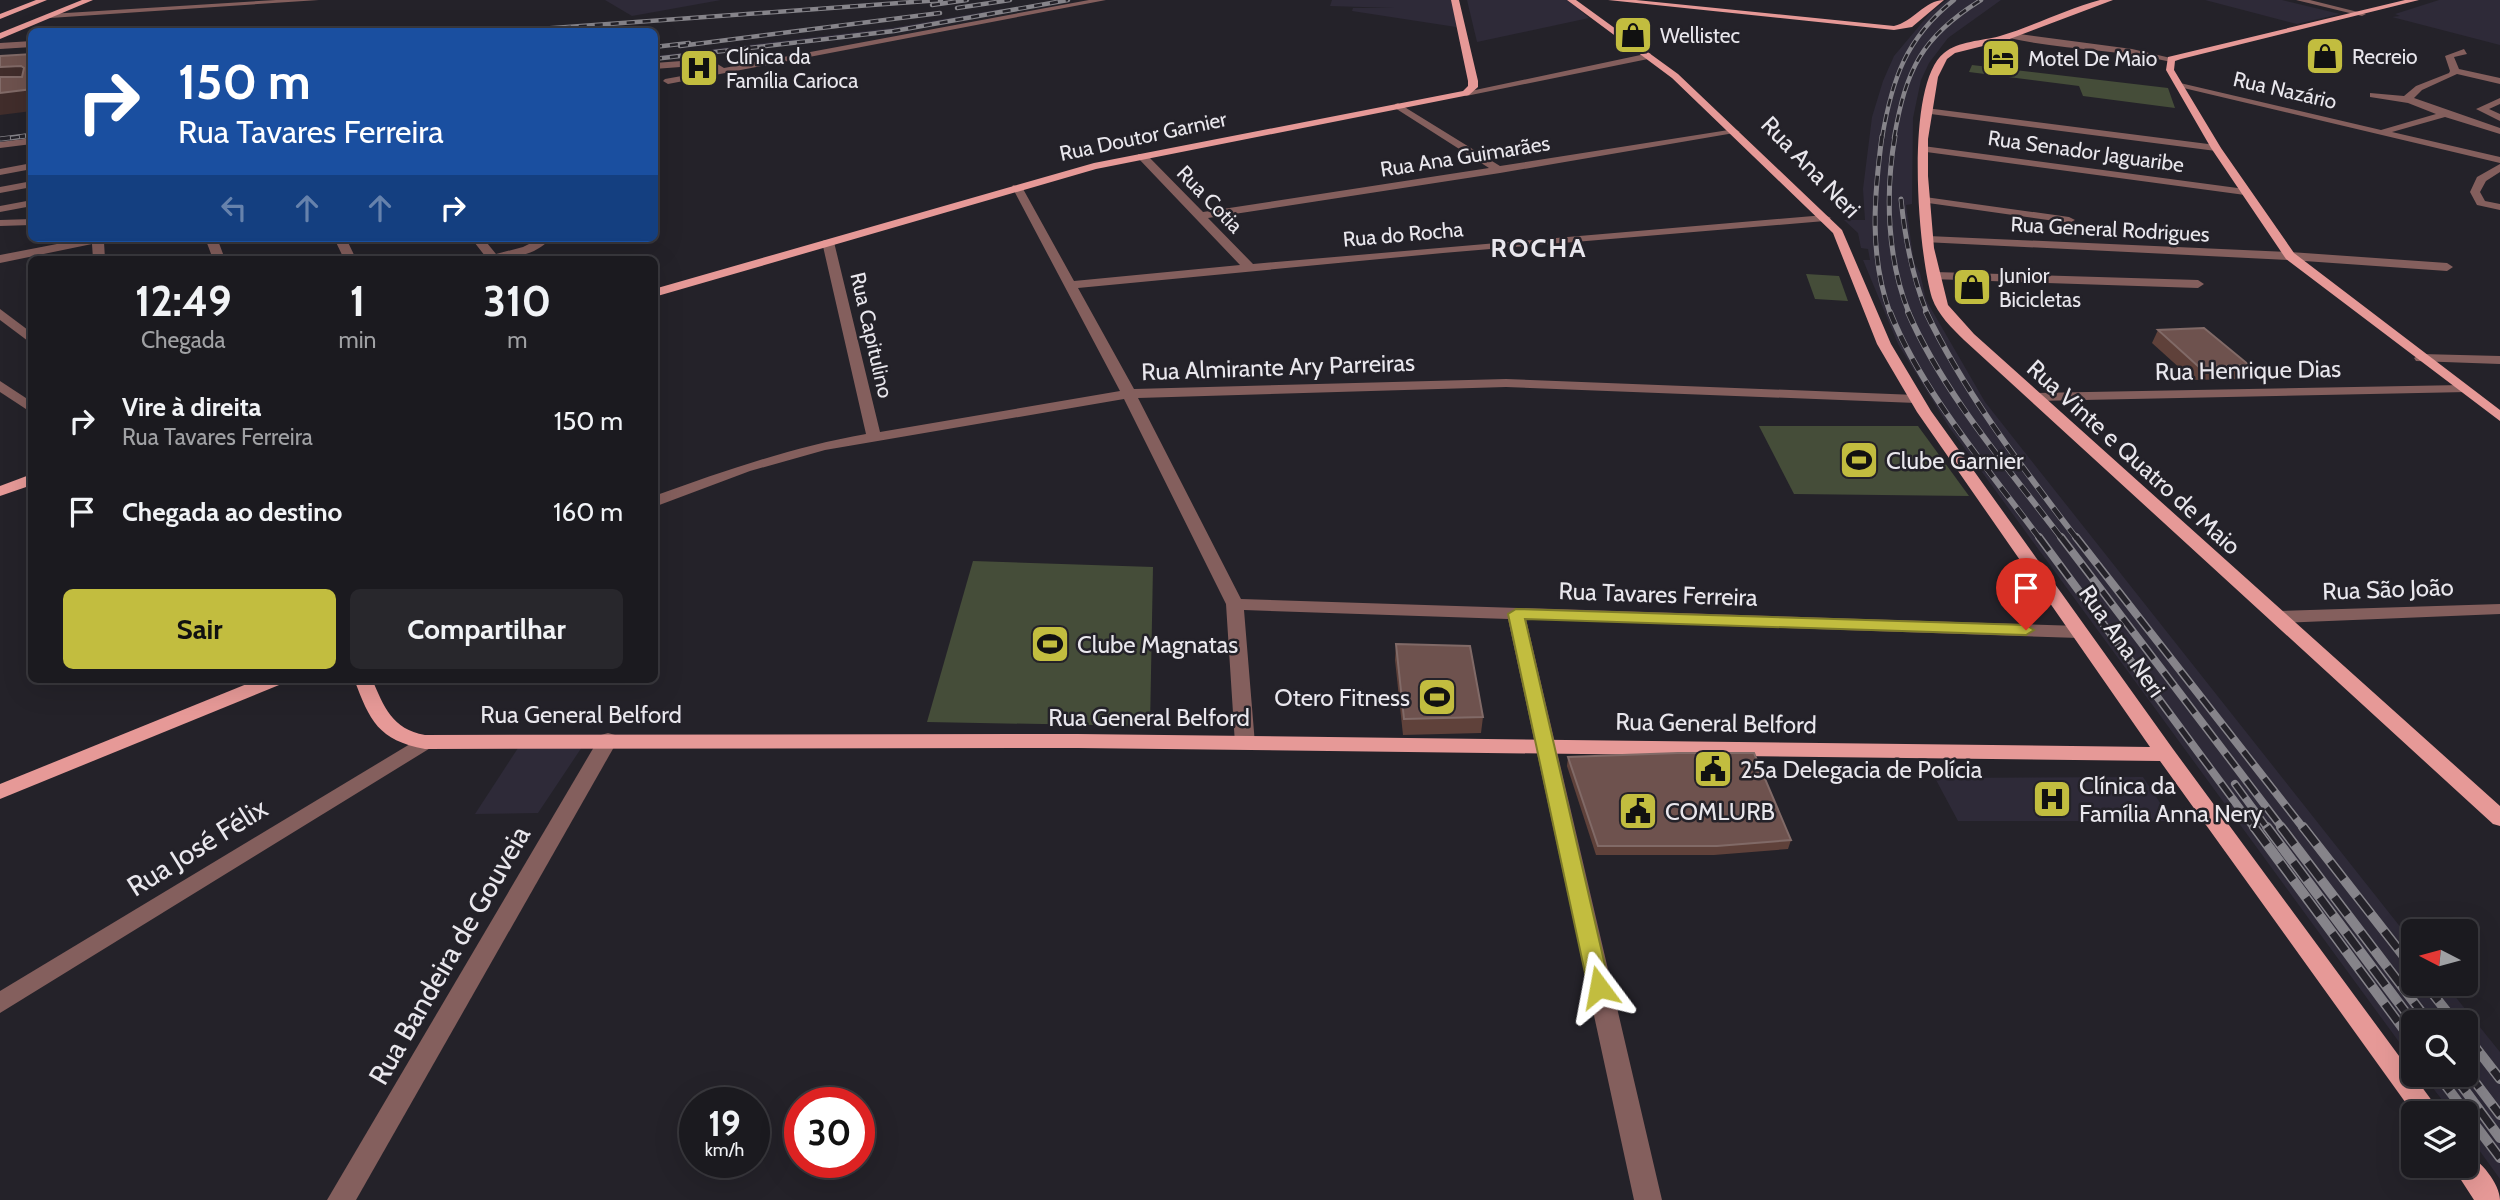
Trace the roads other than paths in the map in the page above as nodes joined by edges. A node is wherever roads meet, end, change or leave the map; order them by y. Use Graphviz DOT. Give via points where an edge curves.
graph roads {
  1 [pos="43,0"];
  2 [pos="89,0"];
  3 [pos="315,0"];
  4 [pos="1101,0"];
  5 [pos="1455,0"];
  6 [pos="1571,0"];
  7 [pos="1612,0"];
  8 [pos="1940,0"];
  9 [pos="2109,0"];
  10 [pos="2300,0"];
  11 [pos="2415,0"];
  12 [pos="60,2"];
  13 [pos="2362,14"];
  14 [pos="50,16"];
  15 [pos="0,17"];
  16 [pos="0,26"];
  17 [pos="0,36"];
  18 [pos="2012,36"];
  19 [pos="28,44"];
  20 [pos="0,46"];
  21 [pos="2464,52"];
  22 [pos="1650,56"];
  23 [pos="2171,59"];
  24 [pos="658,68"];
  25 [pos="2500,70"];
  26 [pos="723,71"];
  27 [pos="2455,71"];
  28 [pos="2477,75"];
  29 [pos="658,76"];
  30 [pos="2500,80"];
  31 [pos="2180,86"];
  32 [pos="1466,93"];
  33 [pos="2374,95"];
  34 [pos="2410,100"];
  35 [pos="2500,101"];
  36 [pos="1398,106"];
  37 [pos="1926,111"];
  38 [pos="2445,114"];
  39 [pos="2500,118"];
  40 [pos="2500,131"];
  41 [pos="1735,132"];
  42 [pos="2382,132"];
  43 [pos="28,142"];
  44 [pos="0,145"];
  45 [pos="2216,148"];
  46 [pos="1923,149"];
  47 [pos="1142,156"];
  48 [pos="2500,160"];
  49 [pos="28,167"];
  50 [pos="2500,167"];
  51 [pos="1500,170"];
  52 [pos="0,172"];
  53 [pos="28,185"];
  54 [pos="1017,187"];
  55 [pos="0,190"];
  56 [pos="2245,192"];
  57 [pos="1925,200"];
  58 [pos="28,204"];
  59 [pos="2500,207"];
  60 [pos="0,209"];
  61 [pos="1201,216"];
  62 [pos="1825,218"];
  63 [pos="2069,220"];
  64 [pos="28,222"];
  65 [pos="0,223"];
  66 [pos="1928,240"];
  67 [pos="87,242"];
  68 [pos="541,242"];
  69 [pos="828,242"];
  70 [pos="502,256"];
  71 [pos="2290,256"];
  72 [pos="0,259"];
  73 [pos="2447,267"];
  74 [pos="1251,268"];
  75 [pos="1935,276"];
  76 [pos="2198,284"];
  77 [pos="1068,285"];
  78 [pos="658,292"];
  79 [pos="0,313"];
  80 [pos="28,337"];
  81 [pos="2421,358"];
  82 [pos="2500,360"];
  83 [pos="0,385"];
  84 [pos="2462,389"];
  85 [pos="1129,394"];
  86 [pos="2035,397"];
  87 [pos="1916,399"];
  88 [pos="28,406"];
  89 [pos="2500,417"];
  90 [pos="874,438"];
  91 [pos="28,480"];
  92 [pos="0,491"];
  93 [pos="658,501"];
  94 [pos="1235,604"];
  95 [pos="2500,609"];
  96 [pos="1516,614"];
  97 [pos="2277,617"];
  98 [pos="2079,632"];
  99 [pos="264,683"];
  100 [pos="365,683"];
  101 [pos="608,740"];
  102 [pos="425,741"];
  103 [pos="1245,744"];
  104 [pos="1544,747"];
  105 [pos="2166,754"];
  106 [pos="0,792"];
  107 [pos="2500,818"];
  108 [pos="0,1003"];
  109 [pos="2419,1101"];
  110 [pos="2474,1178"];
  111 [pos="341,1200"];
  112 [pos="1648,1200"];
  113 [pos="2490,1200"];
  1 -- 15 [label="main road"];
  2 -- 14 [label="main road"];
  3 -- 14 [label="street"];
  4 -- 26 [label="street"];
  5 -- 32 [label="main road" via="1473,80"];
  6 -- 22 [label="main road, Rua Ana Neri"];
  7 -- 8 [label="main road" via="1900,27"];
  9 -- 18 [label="main road"];
  10 -- 13 [label="street"];
  11 -- 13 [label="main road"];
  12 -- 16 [label="main road"];
  13 -- 23 [label="main road"];
  14 -- 17 [label="main road"];
  18 -- 23 [label="street"];
  18 -- 37 [label="main road, Rua Vinte e Quatro de Maio" via="1944,56"];
  19 -- 20 [label="street"];
  21 -- 27 [label="street" via="2449,56"];
  22 -- 32 [label="street, Rua Doutor Garnier"];
  22 -- 41 [label="main road, Rua Ana Neri"];
  23 -- 31 [label="main road" via="2172,76"];
  24 -- 26 [label="street" via="709,62"];
  25 -- 28 [label="street"];
  26 -- 29 [label="street" via="665,87"];
  27 -- 28 [label="street"];
  27 -- 34 [label="street" via="2419,88"];
  28 -- 30 [label="street"];
  31 -- 42 [label="street, Rua Nazário"];
  31 -- 45 [label="main road"];
  32 -- 36 [label="main road, Rua Doutor Garnier"];
  33 -- 34 [label="street, Rua Nazário"];
  34 -- 38 [label="street, Rua Nazário"];
  35 -- 39 [label="street" via="2481,108"];
  36 -- 47 [label="main road, Rua Doutor Garnier"];
  36 -- 51 [label="street"];
  37 -- 45 [label="street"];
  37 -- 46 [label="main road, Rua Vinte e Quatro de Maio"];
  38 -- 40 [label="street"];
  38 -- 42 [label="street, Rua Nazário"];
  41 -- 51 [label="street, Rua Ana Guimarães"];
  41 -- 62 [label="main road, Rua Ana Neri"];
  42 -- 48 [label="street, Rua Nazário"];
  43 -- 44 [label="street"];
  45 -- 56 [label="main road"];
  46 -- 56 [label="street, Rua Senador Jaguaribe"];
  46 -- 57 [label="main road, Rua Vinte e Quatro de Maio"];
  47 -- 54 [label="main road, Rua Doutor Garnier"];
  47 -- 61 [label="street, Rua Cotia"];
  49 -- 52 [label="street"];
  50 -- 59 [label="street" via="2481,179 2475,192 2481,203"];
  51 -- 61 [label="street, Rua Ana Guimarães"];
  53 -- 55 [label="street"];
  54 -- 69 [label="main road, Rua Doutor Garnier"];
  54 -- 77 [label="street"];
  56 -- 71 [label="main road"];
  57 -- 63 [label="street"];
  57 -- 66 [label="main road, Rua Vinte e Quatro de Maio"];
  58 -- 60 [label="street"];
  61 -- 74 [label="street, Rua Cotia"];
  62 -- 74 [label="street, Rua do Rocha"];
  62 -- 87 [label="main road, Rua Ana Neri" via="1842,237 1884,345"];
  64 -- 65 [label="street"];
  66 -- 71 [label="street, Rua General Rodrigues"];
  66 -- 75 [label="main road, Rua Vinte e Quatro de Maio"];
  67 -- 72 [label="street"];
  68 -- 70 [label="street"];
  69 -- 78 [label="main road, Rua Doutor Garnier"];
  69 -- 90 [label="street, Rua Capitulino"];
  71 -- 73 [label="street, Rua General Rodrigues"];
  71 -- 81 [label="main road"];
  74 -- 77 [label="street, Rua do Rocha"];
  75 -- 76 [label="street"];
  75 -- 86 [label="main road, Rua Vinte e Quatro de Maio" via="1939,299 1955,324"];
  77 -- 85 [label="street"];
  79 -- 80 [label="street"];
  81 -- 82 [label="street"];
  81 -- 84 [label="main road"];
  83 -- 88 [label="street"];
  84 -- 86 [label="street, Rua Henrique Dias"];
  84 -- 89 [label="main road"];
  85 -- 87 [label="street, Rua Almirante Ary Parreiras" via="1506,383"];
  85 -- 90 [label="street, Rua Almirante Ary Parreiras"];
  85 -- 94 [label="street"];
  86 -- 97 [label="main road, Rua Vinte e Quatro de Maio"];
  87 -- 98 [label="main road, Rua Ana Neri"];
  90 -- 93 [label="street, Rua Almirante Ary Parreiras" via="787,455"];
  91 -- 92 [label="main road"];
  94 -- 96 [label="street, Rua Tavares Ferreira"];
  94 -- 103 [label="street"];
  95 -- 97 [label="street, Rua São João"];
  96 -- 98 [label="street, Rua Tavares Ferreira"];
  96 -- 104 [label="street"];
  97 -- 107 [label="main road, Rua Vinte e Quatro de Maio"];
  98 -- 105 [label="main road, Rua Ana Neri"];
  99 -- 106 [label="main road"];
  100 -- 102 [label="main road, Rua General Belford" via="380,721 398,736"];
  101 -- 102 [label="main road, Rua General Belford"];
  101 -- 103 [label="main road, Rua General Belford"];
  101 -- 111 [label="street, Rua Bandeira de Gouveia"];
  102 -- 108 [label="street, Rua José Félix"];
  103 -- 104 [label="main road, Rua General Belford"];
  104 -- 105 [label="main road, Rua General Belford"];
  104 -- 112 [label="street"];
  105 -- 109 [label="main road, Rua Ana Neri"];
  110 -- 113 [label="main road"];
}
